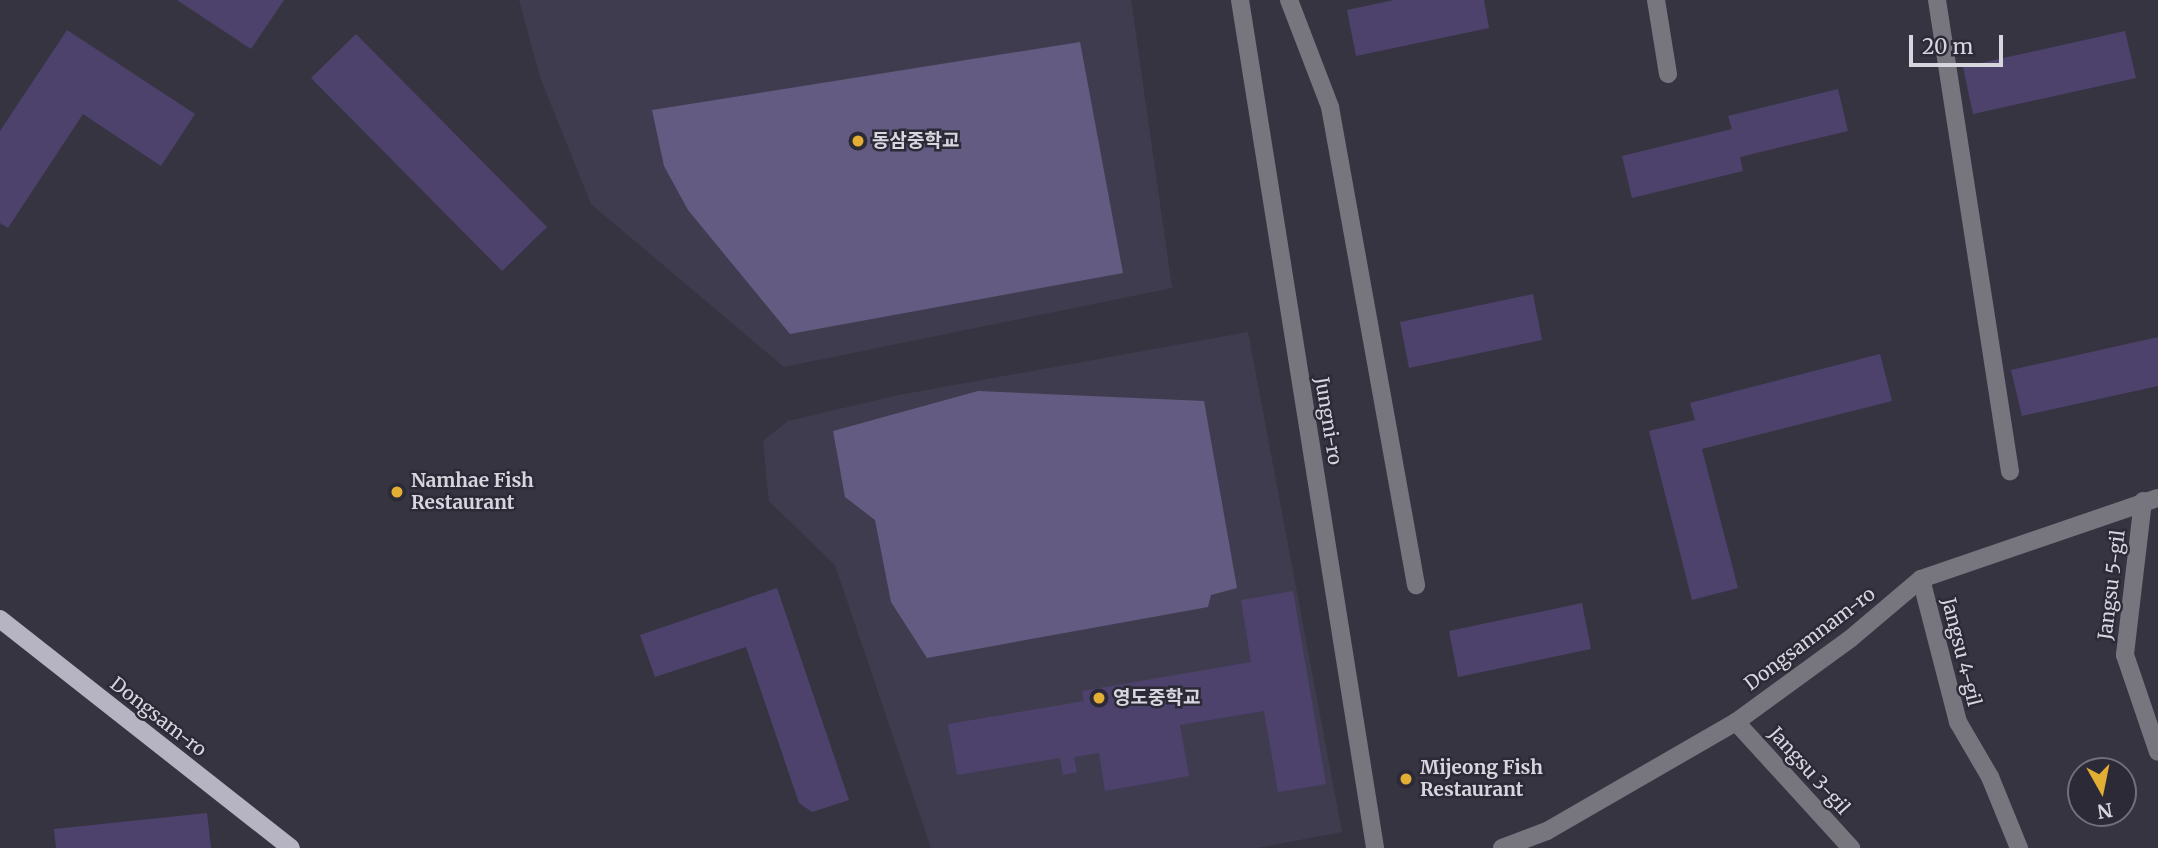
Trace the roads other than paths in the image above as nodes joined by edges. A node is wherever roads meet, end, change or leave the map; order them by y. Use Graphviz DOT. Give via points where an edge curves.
graph roads {
  1 [pos="1240,0"];
  2 [pos="1289,0"];
  3 [pos="1656,0"];
  4 [pos="1937,0"];
  5 [pos="1668,74"];
  6 [pos="2010,471"];
  7 [pos="2151,499"];
  8 [pos="1921,579"];
  9 [pos="1416,585"];
  10 [pos="0,618"];
  11 [pos="1736,722"];
  12 [pos="2158,752"];
  13 [pos="291,848"];
  14 [pos="1375,848"];
  15 [pos="1502,848"];
  16 [pos="1851,848"];
  17 [pos="2019,848"];
  1 -- 14 [label="street, Jungni-ro"];
  2 -- 9 [label="street" via="1330,107"];
  3 -- 5 [label="street"];
  4 -- 6 [label="street"];
  7 -- 8 [label="street, Dongsamnam-ro"];
  7 -- 12 [label="street, Jangsu 5-gil" via="2125,655"];
  8 -- 11 [label="street, Dongsamnam-ro" via="1850,639"];
  8 -- 17 [label="street, Jangsu 4-gil" via="1958,722 1990,777"];
  10 -- 13 [label="main road, Dongsam-ro"];
  11 -- 15 [label="street, Dongsamnam-ro" via="1547,831"];
  11 -- 16 [label="street, Jangsu 3-gil"];
}
